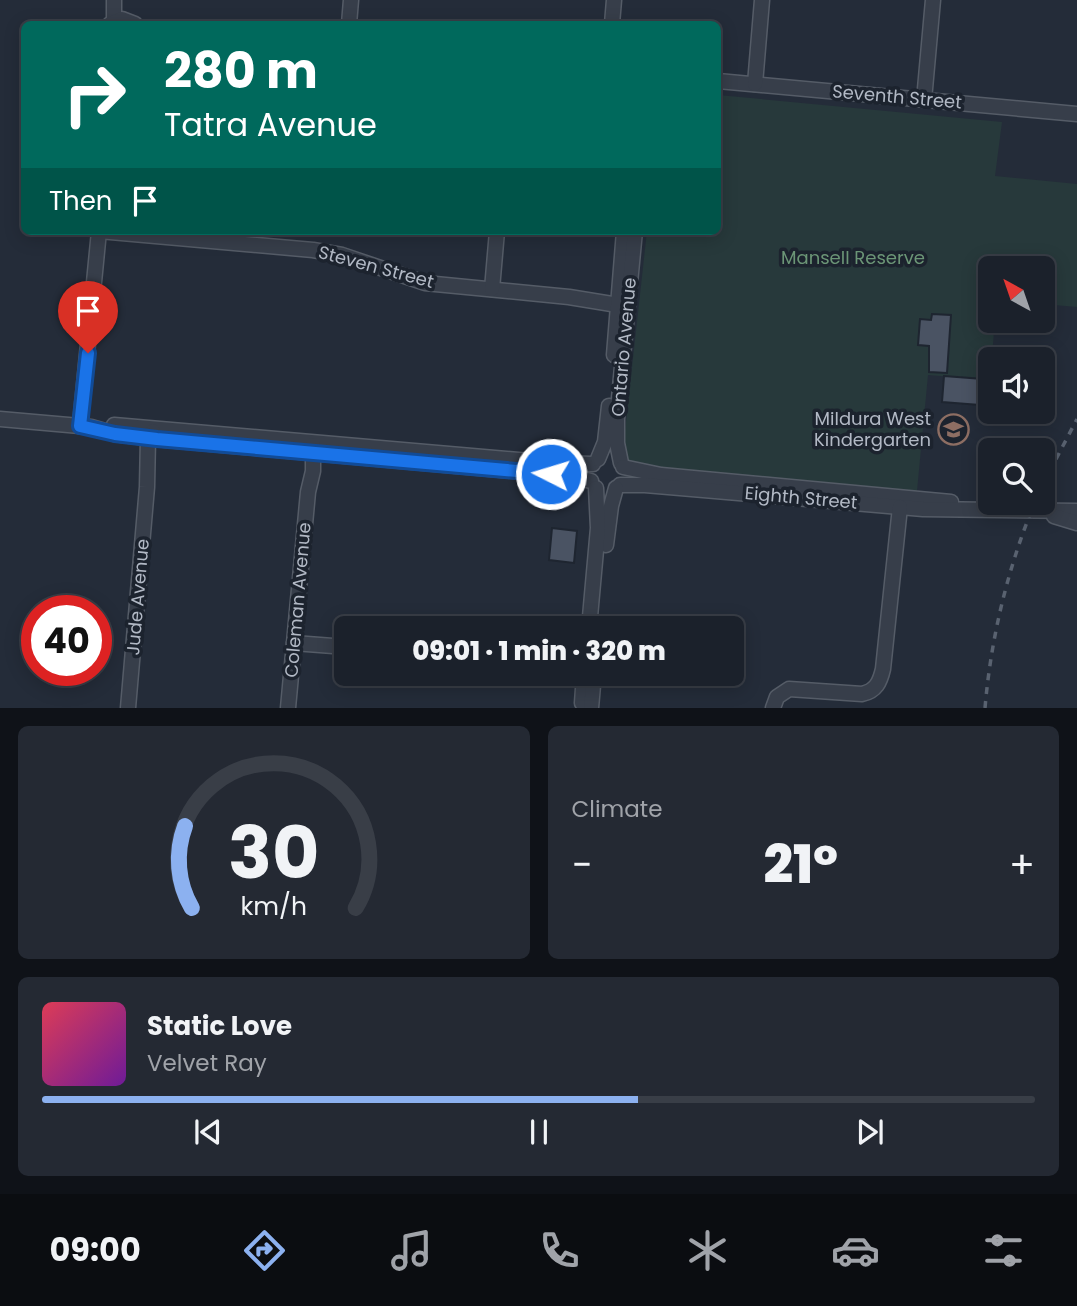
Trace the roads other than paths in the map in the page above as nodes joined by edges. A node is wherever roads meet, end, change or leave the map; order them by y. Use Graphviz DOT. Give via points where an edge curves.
graph roads {
  1 [pos="114,0"];
  2 [pos="120,0"];
  3 [pos="351,0"];
  4 [pos="614,0"];
  5 [pos="762,0"];
  6 [pos="933,0"];
  7 [pos="121,21"];
  8 [pos="121,21"];
  9 [pos="349,21"];
  10 [pos="612,21"];
  11 [pos="721,81"];
  12 [pos="755,85"];
  13 [pos="924,100"];
  14 [pos="1077,114"];
  15 [pos="99,235"];
  16 [pos="143,235"];
  17 [pos="498,235"];
  18 [pos="624,235"];
  19 [pos="634,235"];
  20 [pos="492,289"];
  21 [pos="622,302"];
  22 [pos="0,419"];
  23 [pos="86,426"];
  24 [pos="153,435"];
  25 [pos="311,449"];
  26 [pos="596,461"];
  27 [pos="622,465"];
  28 [pos="594,484"];
  29 [pos="618,487"];
  30 [pos="897,507"];
  31 [pos="978,508"];
  32 [pos="978,509"];
  33 [pos="1077,511"];
  34 [pos="1055,512"];
  35 [pos="1050,515"];
  36 [pos="1077,523"];
  37 [pos="590,616"];
  38 [pos="599,616"];
  39 [pos="294,643"];
  40 [pos="334,646"];
  41 [pos="583,686"];
  42 [pos="593,686"];
  43 [pos="128,708"];
  44 [pos="288,708"];
  45 [pos="582,708"];
  46 [pos="591,708"];
  47 [pos="772,708"];
  1 -- 7 [label="street"];
  2 -- 8 [label="street"];
  3 -- 9 [label="street"];
  4 -- 10 [label="street"];
  5 -- 12 [label="street"];
  6 -- 13 [label="street"];
  11 -- 12 [label="street, Seventh Street"];
  12 -- 13 [label="street, Seventh Street"];
  13 -- 14 [label="street, Seventh Street"];
  15 -- 23 [label="street"];
  16 -- 20 [label="street, Steven Street" via="330,252 425,283"];
  17 -- 20 [label="street"];
  18 -- 21 [label="street, Ontario Avenue"];
  19 -- 21 [label="street, Ontario Avenue"];
  20 -- 21 [label="street, Steven Street"];
  21 -- 26 [label="street, Ontario Avenue" via="608,424"];
  21 -- 27 [label="street, Ontario Avenue" via="617,419"];
  22 -- 23 [label="street"];
  23 -- 24 [label="street" via="115,434"];
  24 -- 25 [label="street"];
  24 -- 43 [label="street, Jude Avenue"];
  25 -- 26 [label="street"];
  25 -- 28 [label="street" via="569,476"];
  25 -- 39 [label="street, Coleman Avenue"];
  26 -- 27 [label="street" via="612,458"];
  26 -- 28 [label="street" via="590,472"];
  27 -- 29 [label="street" via="624,477"];
  27 -- 31 [label="street, Eighth Street" via="661,475 922,498"];
  28 -- 29 [label="street" via="606,491"];
  28 -- 37 [label="street" via="598,528"];
  29 -- 30 [label="street, Eighth Street" via="645,485"];
  29 -- 38 [label="street" via="607,529"];
  30 -- 32 [label="street, Eighth Street"];
  30 -- 47 [label="street" via="883,668 877,686 862,694 789,689 776,697"];
  33 -- 34 [label="street, Eighth Street"];
  35 -- 36 [label="street, Eighth Street"];
  39 -- 40 [label="street"];
  39 -- 44 [label="street, Coleman Avenue"];
  41 -- 45 [label="street"];
  42 -- 46 [label="street"];
}
